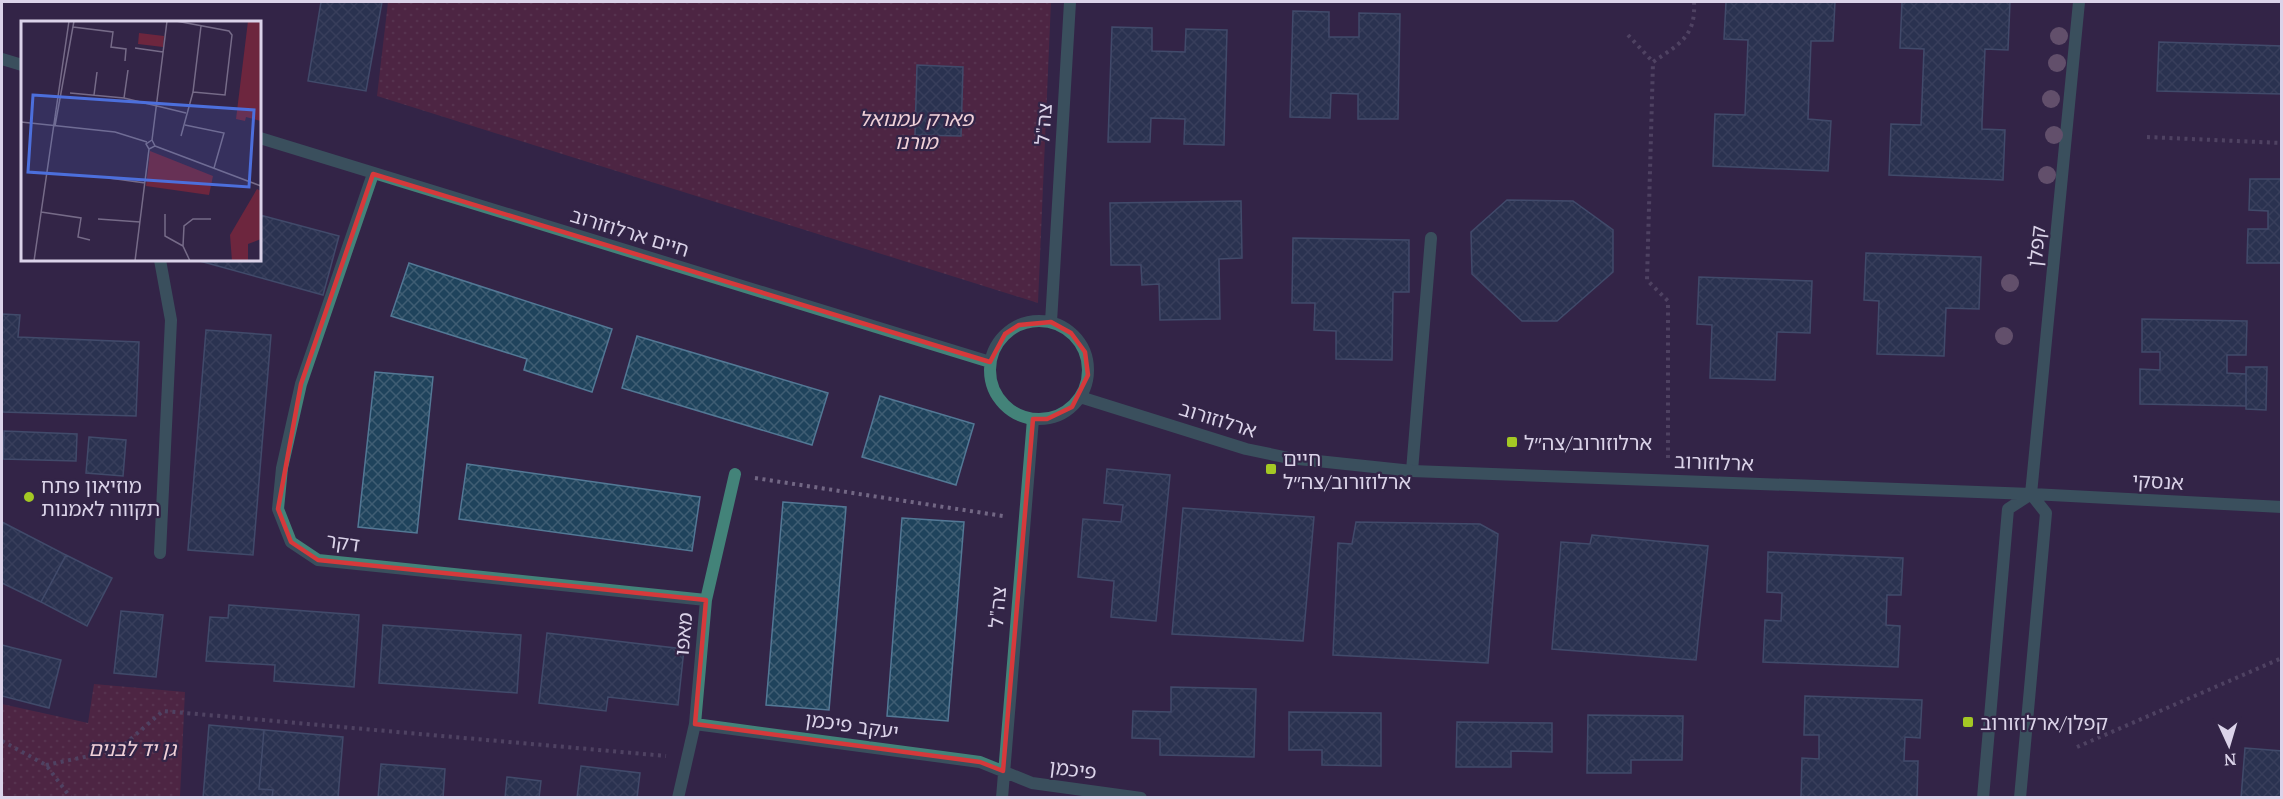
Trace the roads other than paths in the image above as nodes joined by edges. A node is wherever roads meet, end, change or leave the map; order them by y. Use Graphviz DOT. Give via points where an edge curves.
graph roads {
  1 [pos="1070,2"];
  2 [pos="2079,2"];
  3 [pos="2,59"];
  4 [pos="21,65"];
  5 [pos="261,138"];
  6 [pos="373,174"];
  7 [pos="1431,238"];
  8 [pos="160,261"];
  9 [pos="1051,322"];
  10 [pos="990,362"];
  11 [pos="1080,397"];
  12 [pos="1033,419"];
  13 [pos="1412,471"];
  14 [pos="735,474"];
  15 [pos="2031,494"];
  16 [pos="2282,507"];
  17 [pos="160,553"];
  18 [pos="706,600"];
  19 [pos="695,723"];
  20 [pos="1003,771"];
  21 [pos="678,798"];
  22 [pos="1002,798"];
  23 [pos="1141,798"];
  24 [pos="1983,798"];
  25 [pos="2020,798"];
  1 -- 9 [label="street, צה\"ל"];
  2 -- 15 [label="street, קפלן"];
  3 -- 4 [label="street"];
  5 -- 6 [label="street, חיים ארלוזורוב"];
  6 -- 10 [label="street, חיים ארלוזורוב"];
  6 -- 18 [label="street, דקר" via="301,384 282,468 278,508 291,542 318,560"];
  7 -- 13 [label="street"];
  8 -- 17 [label="street" via="171,320"];
  9 -- 10 [label="street" via="1018,325 995,347"];
  9 -- 11 [label="street" via="1071,333 1085,352 1088,375"];
  10 -- 12 [label="street" via="995,393 1017,415"];
  11 -- 12 [label="street" via="1060,414"];
  11 -- 13 [label="street, ארלוזורוב" via="1246,449 1289,458"];
  12 -- 20 [label="street, צה\"ל"];
  13 -- 15 [label="street, ארלוזורוב"];
  14 -- 18 [label="street, מאפו"];
  15 -- 16 [label="street, אנסקי"];
  15 -- 24 [label="street" via="2008,509"];
  15 -- 25 [label="street" via="2046,513"];
  18 -- 19 [label="street, מאפו"];
  19 -- 20 [label="street, יעקב פיכמן" via="980,762"];
  19 -- 21 [label="street, מאפו"];
  20 -- 22 [label="street, צה\"ל"];
  20 -- 23 [label="street, פיכמן" via="1032,783"];
}
